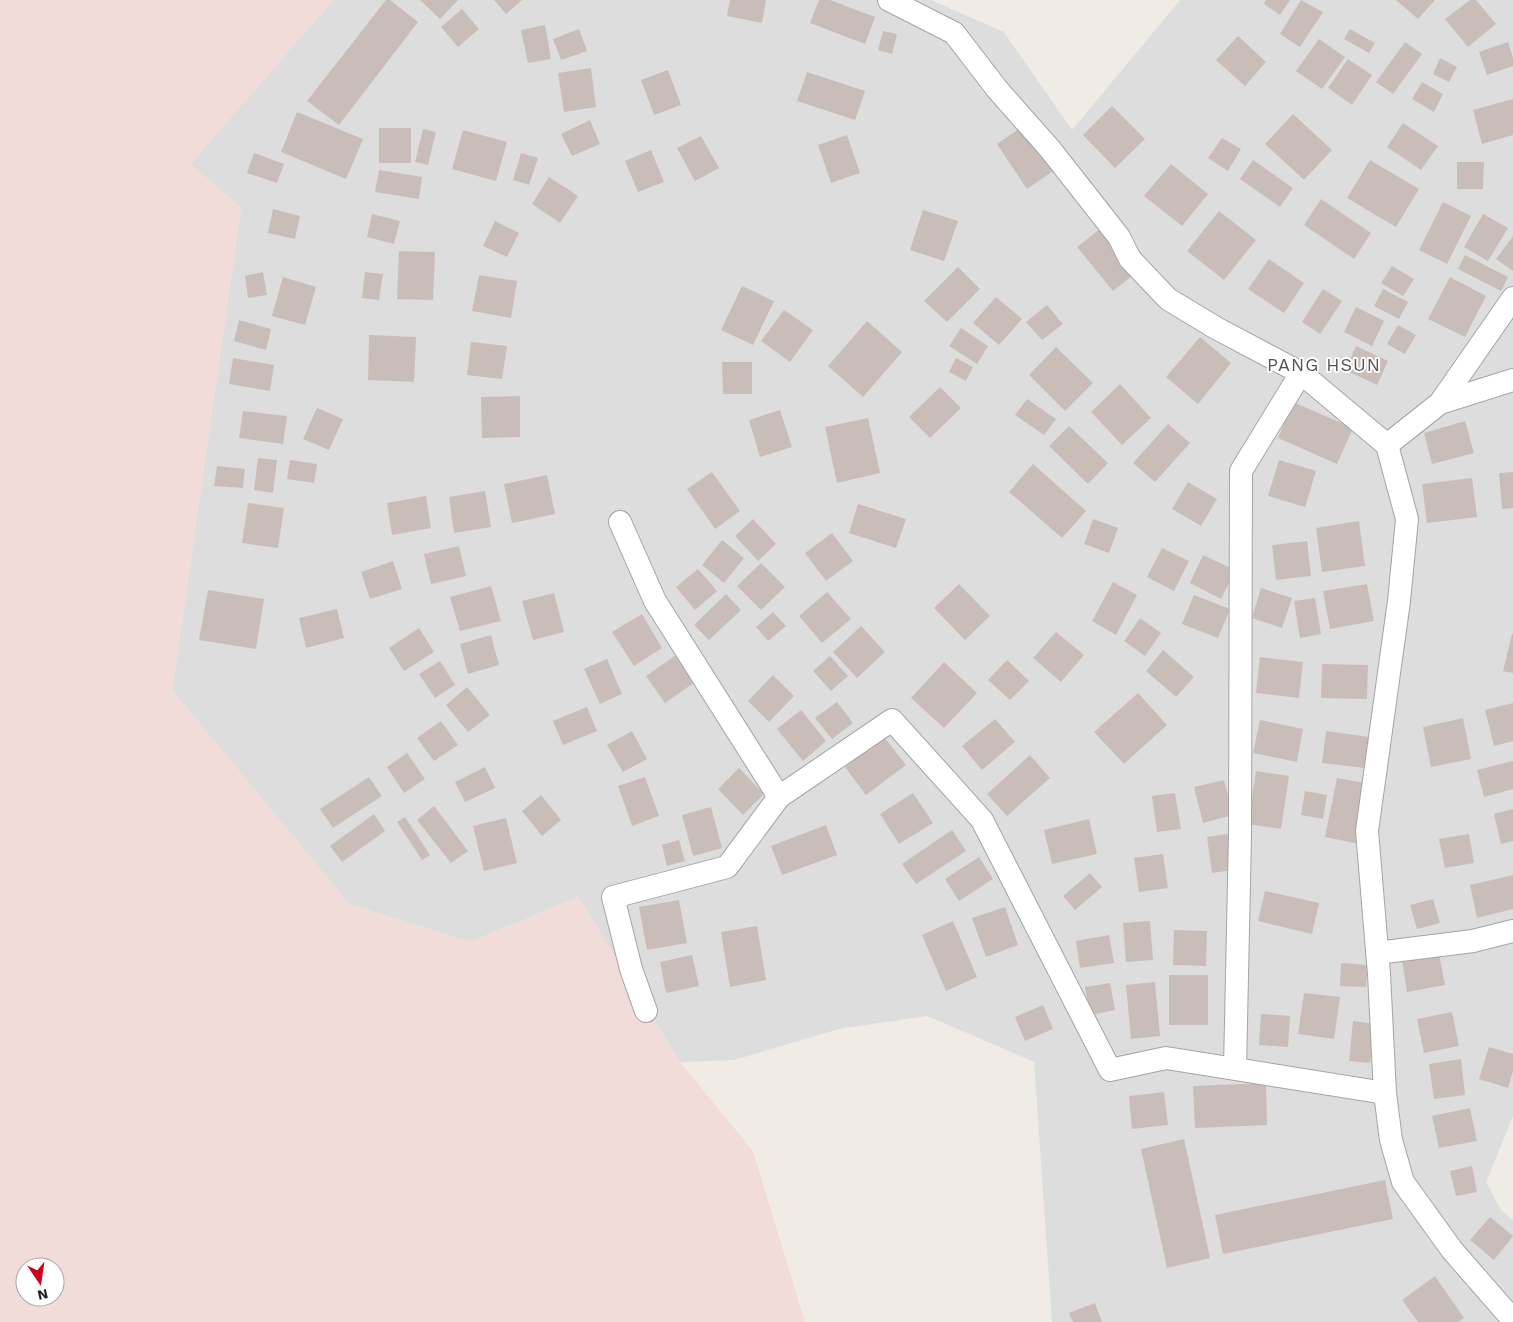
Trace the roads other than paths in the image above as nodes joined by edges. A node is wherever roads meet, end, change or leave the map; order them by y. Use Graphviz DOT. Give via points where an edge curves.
graph roads {
  1 [pos="889,0"];
  2 [pos="1513,298"];
  3 [pos="1301,373"];
  4 [pos="1513,380"];
  5 [pos="1440,402"];
  6 [pos="1387,445"];
  7 [pos="620,522"];
  8 [pos="779,798"];
  9 [pos="1513,931"];
  10 [pos="1377,952"];
  11 [pos="646,1011"];
  12 [pos="1235,1069"];
  13 [pos="1385,1093"];
  14 [pos="1513,1320"];
  1 -- 3 [label="street" via="954,33 1119,237 1130,259 1168,299"];
  2 -- 5 [label="street"];
  3 -- 6 [label="street"];
  3 -- 12 [label="street" via="1242,471"];
  4 -- 5 [label="street"];
  5 -- 6 [label="street"];
  6 -- 10 [label="street" via="1407,519 1367,831"];
  7 -- 8 [label="street" via="655,601"];
  8 -- 11 [label="street" via="727,867 613,897 631,969"];
  8 -- 12 [label="street" via="892,720 982,820 1110,1070 1166,1058"];
  9 -- 10 [label="street" via="1473,941"];
  10 -- 13 [label="street"];
  12 -- 13 [label="street"];
  13 -- 14 [label="street" via="1391,1140 1403,1182 1452,1250"];
}
